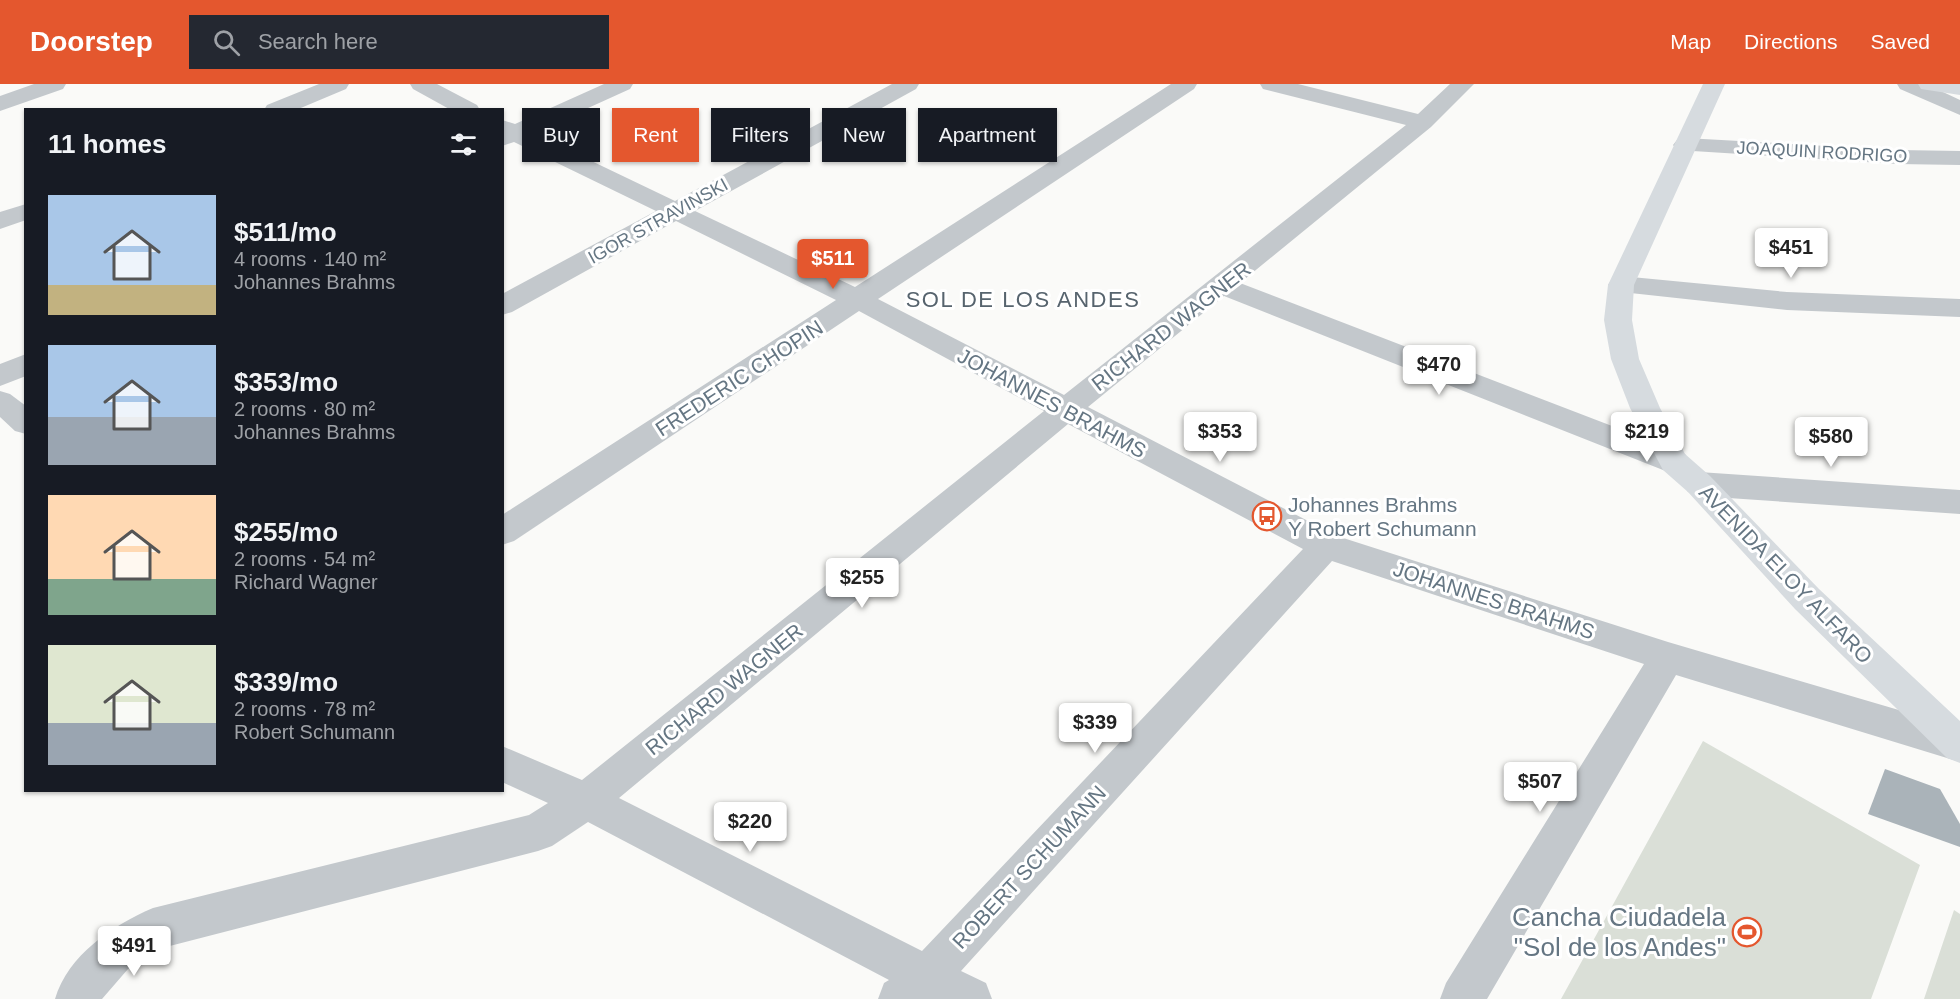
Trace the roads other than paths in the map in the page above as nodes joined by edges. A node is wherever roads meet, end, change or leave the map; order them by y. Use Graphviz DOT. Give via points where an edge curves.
graph roads {
  1 [pos="55,84"];
  2 [pos="338,84"];
  3 [pos="421,84"];
  4 [pos="622,84"];
  5 [pos="908,84"];
  6 [pos="1186,84"];
  7 [pos="1271,84"];
  8 [pos="1463,84"];
  9 [pos="1714,84"];
  10 [pos="1908,84"];
  11 [pos="1929,84"];
  12 [pos="1960,88"];
  13 [pos="8,95"];
  14 [pos="280,108"];
  15 [pos="465,108"];
  16 [pos="1960,108"];
  17 [pos="1423,122"];
  18 [pos="506,133"];
  19 [pos="1685,145"];
  20 [pos="1960,158"];
  21 [pos="676,210"];
  22 [pos="24,212"];
  23 [pos="0,221"];
  24 [pos="1621,285"];
  25 [pos="1222,286"];
  26 [pos="859,300"];
  27 [pos="504,305"];
  28 [pos="1960,308"];
  29 [pos="24,365"];
  30 [pos="0,376"];
  31 [pos="0,401"];
  32 [pos="1065,410"];
  33 [pos="24,421"];
  34 [pos="1674,462"];
  35 [pos="1699,484"];
  36 [pos="1960,502"];
  37 [pos="504,531"];
  38 [pos="1326,546"];
  39 [pos="1668,657"];
  40 [pos="1960,746"];
  41 [pos="504,764"];
  42 [pos="586,801"];
  43 [pos="913,988"];
  44 [pos="77,999"];
  45 [pos="970,999"];
  46 [pos="1462,999"];
  1 -- 13 [label="street"];
  2 -- 14 [label="street"];
  3 -- 15 [label="street"];
  4 -- 18 [label="street"];
  5 -- 21 [label="street, IGOR STRAVINSKI"];
  6 -- 26 [label="street, FREDERIC CHOPIN"];
  7 -- 17 [label="street"];
  8 -- 17 [label="street, RICHARD WAGNER"];
  9 -- 19 [label="street, AVENIDA ELOY ALFARO"];
  10 -- 16 [label="street"];
  11 -- 12 [label="street"];
  17 -- 25 [label="street, RICHARD WAGNER"];
  18 -- 21 [label="street, JOHANNES BRAHMS"];
  19 -- 20 [label="street, JOAQUIN RODRIGO"];
  19 -- 24 [label="street, AVENIDA ELOY ALFARO"];
  21 -- 26 [label="street, JOHANNES BRAHMS"];
  21 -- 27 [label="street, IGOR STRAVINSKI"];
  22 -- 23 [label="street"];
  24 -- 28 [label="street" via="1787,301"];
  24 -- 34 [label="street, AVENIDA ELOY ALFARO" via="1618,320 1625,360"];
  25 -- 32 [label="street, RICHARD WAGNER"];
  25 -- 34 [label="street"];
  26 -- 32 [label="street, JOHANNES BRAHMS"];
  26 -- 37 [label="street, FREDERIC CHOPIN"];
  29 -- 30 [label="street"];
  31 -- 33 [label="street"];
  32 -- 38 [label="street, JOHANNES BRAHMS"];
  32 -- 42 [label="street, RICHARD WAGNER"];
  34 -- 35 [label="street, AVENIDA ELOY ALFARO"];
  35 -- 36 [label="street"];
  35 -- 40 [label="street, AVENIDA ELOY ALFARO" via="1807,599"];
  38 -- 39 [label="street, JOHANNES BRAHMS"];
  38 -- 43 [label="street, ROBERT SCHUMANN"];
  39 -- 40 [label="street, JOHANNES BRAHMS"];
  39 -- 46 [label="street"];
  41 -- 42 [label="street"];
  42 -- 43 [label="street"];
  42 -- 44 [label="street, RICHARD WAGNER" via="538,832 153,929 113,954"];
  43 -- 45 [label="street"];
}
